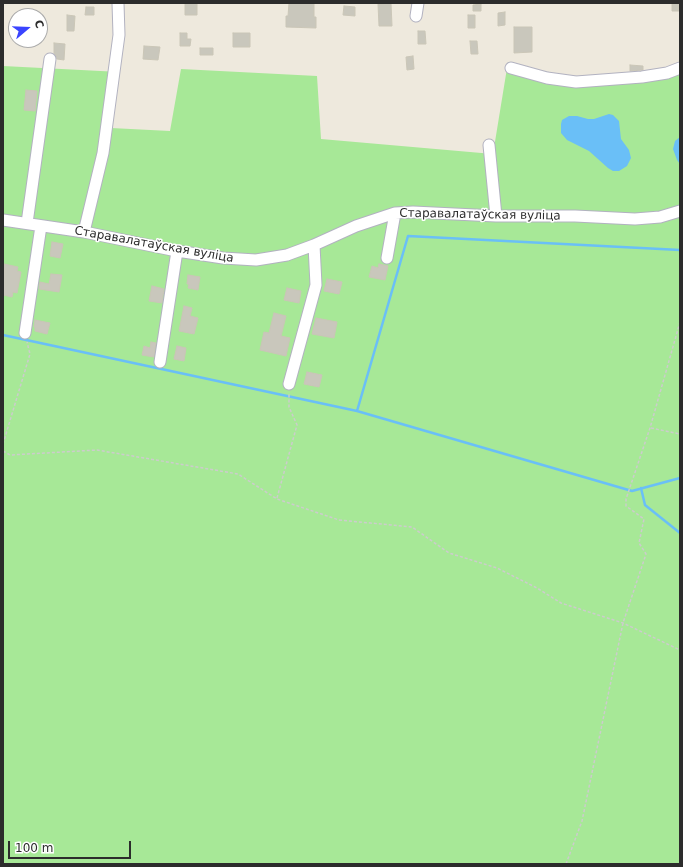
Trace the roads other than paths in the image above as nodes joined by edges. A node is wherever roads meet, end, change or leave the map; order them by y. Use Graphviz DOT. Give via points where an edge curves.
graph roads {
  1 [pos="118,3"];
  2 [pos="418,3"];
  3 [pos="416,16"];
  4 [pos="50,59"];
  5 [pos="511,68"];
  6 [pos="680,68"];
  7 [pos="489,145"];
  8 [pos="680,211"];
  9 [pos="395,213"];
  10 [pos="496,216"];
  11 [pos="3,220"];
  12 [pos="27,223"];
  13 [pos="41,226"];
  14 [pos="84,232"];
  15 [pos="314,245"];
  16 [pos="177,251"];
  17 [pos="387,258"];
  18 [pos="25,333"];
  19 [pos="160,362"];
  20 [pos="289,384"];
  1 -- 14 [label="street" via="119,35 102,153"];
  2 -- 3 [label="street"];
  4 -- 12 [label="street"];
  5 -- 6 [label="street" via="547,78 576,82 642,77"];
  7 -- 10 [label="street"];
  8 -- 10 [label="street, Старавалатаўская вуліца" via="660,217 635,219"];
  9 -- 10 [label="street, Старавалатаўская вуліца" via="429,212"];
  9 -- 15 [label="street, Старавалатаўская вуліца" via="356,226"];
  9 -- 17 [label="street"];
  11 -- 12 [label="street, Старавалатаўская вуліца"];
  12 -- 13 [label="street, Старавалатаўская вуліца"];
  13 -- 14 [label="street, Старавалатаўская вуліца"];
  13 -- 18 [label="street"];
  14 -- 16 [label="street, Старавалатаўская вуліца"];
  15 -- 16 [label="street, Старавалатаўская вуліца" via="287,255 256,260"];
  15 -- 20 [label="street" via="316,285"];
  16 -- 19 [label="street"];
}
